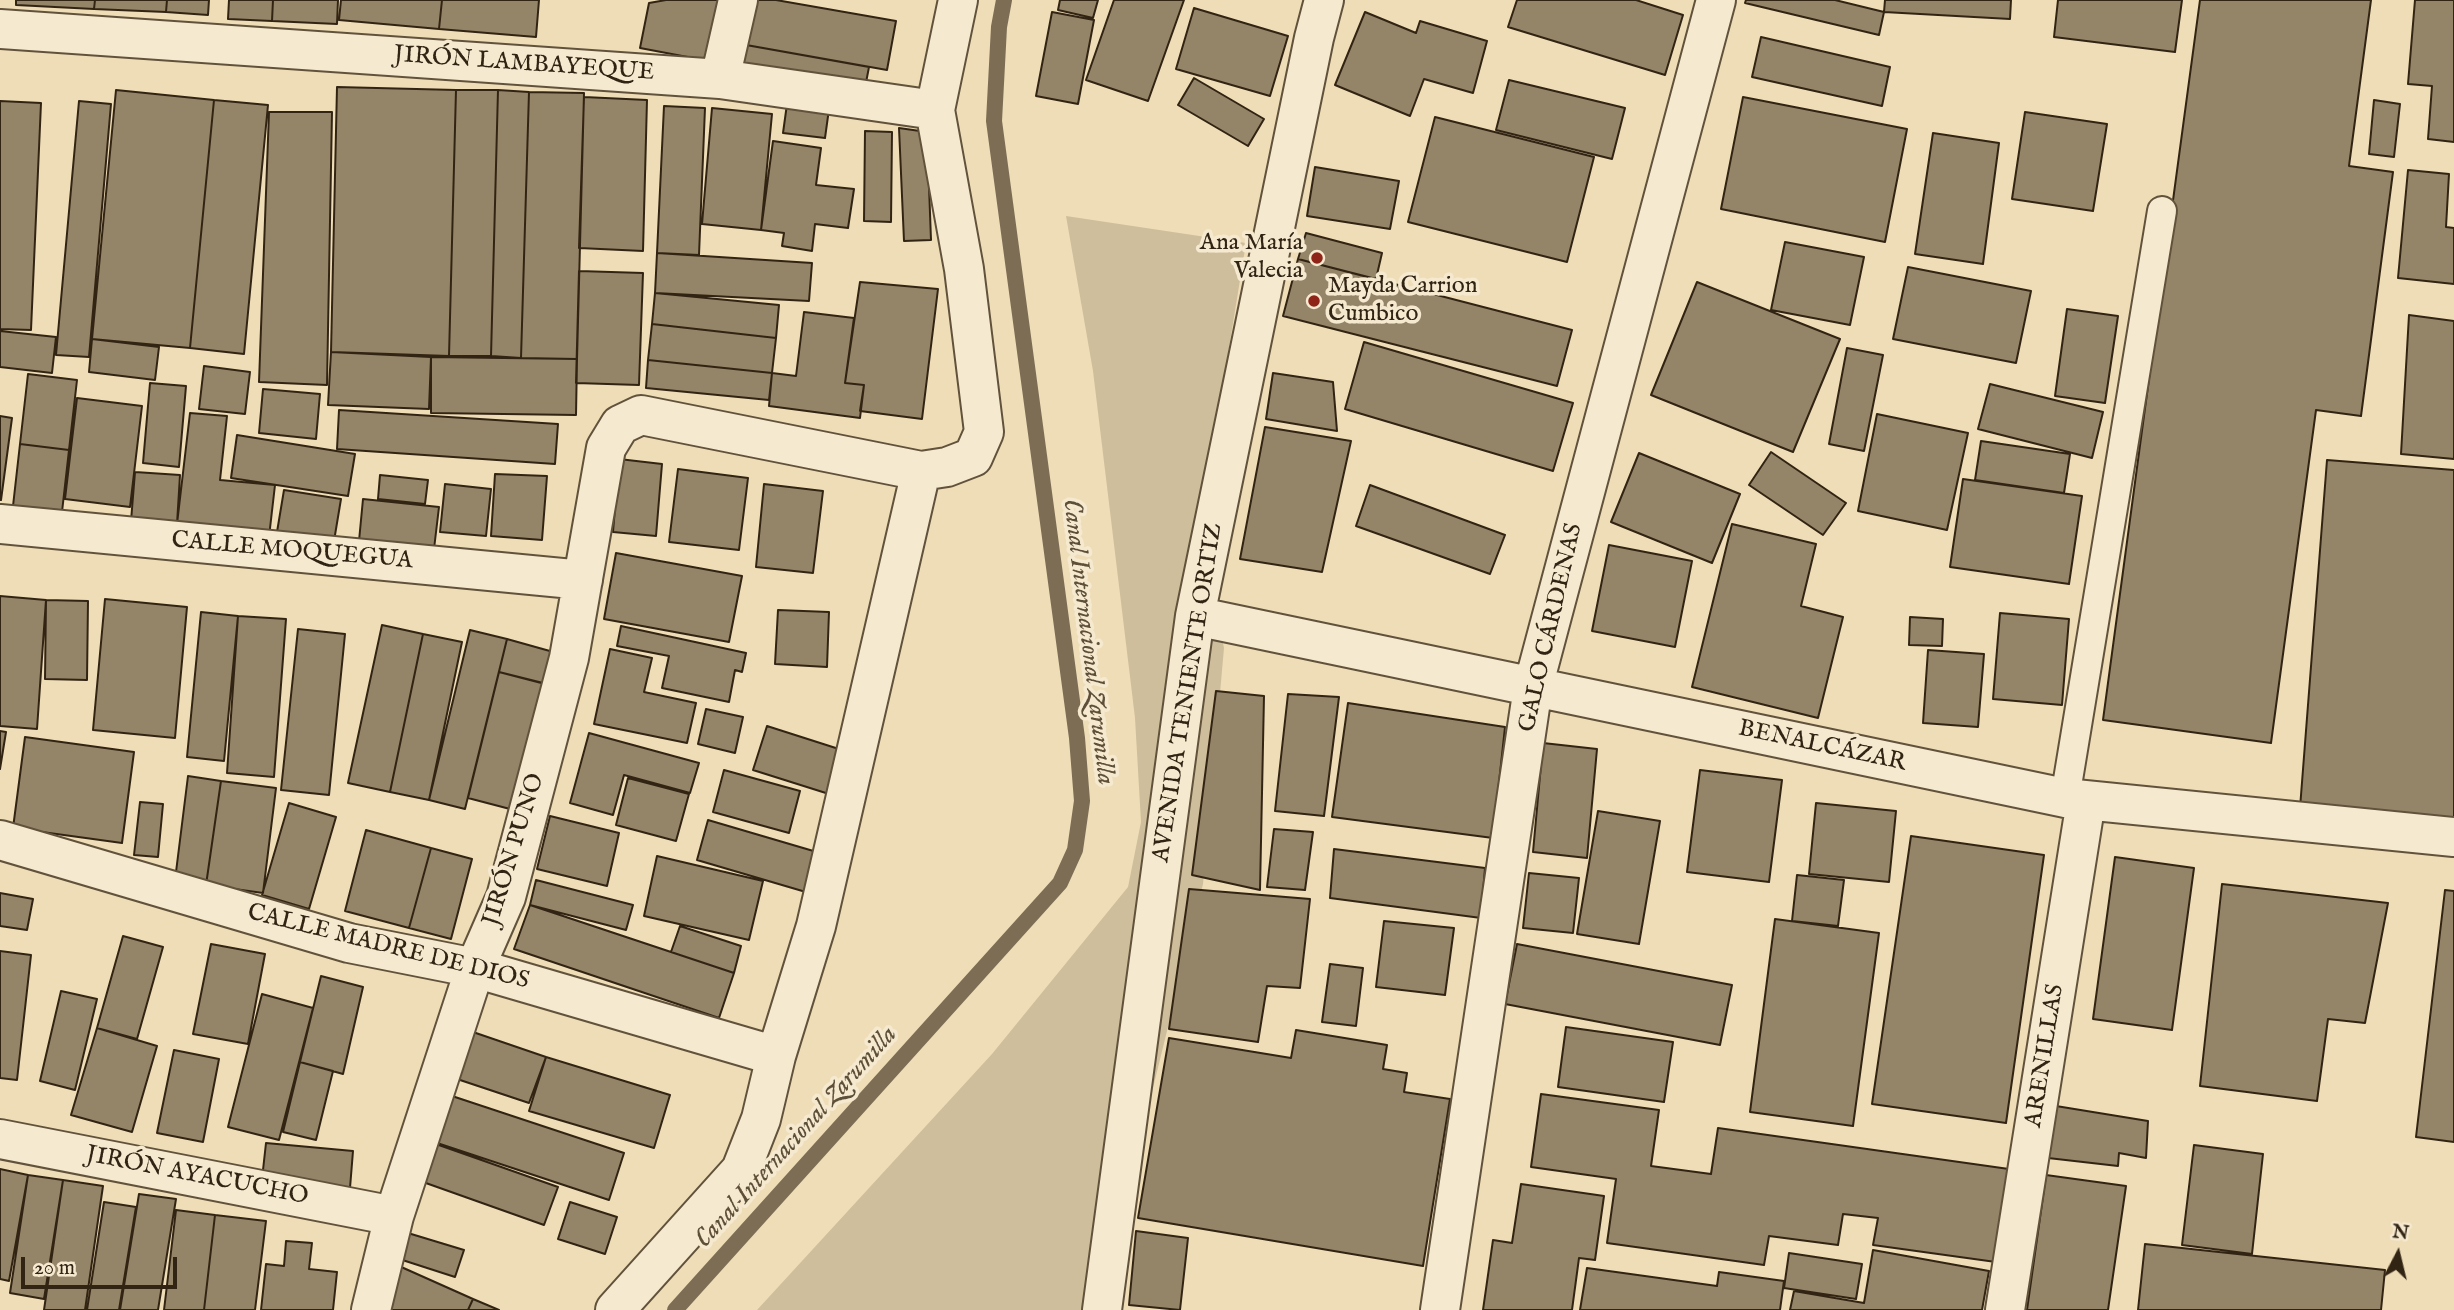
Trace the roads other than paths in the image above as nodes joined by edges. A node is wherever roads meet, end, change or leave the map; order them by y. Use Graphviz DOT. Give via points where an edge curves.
graph roads {
  1 [pos="738,0"];
  2 [pos="958,0"];
  3 [pos="1324,0"];
  4 [pos="1716,0"];
  5 [pos="0,29"];
  6 [pos="719,79"];
  7 [pos="935,110"];
  8 [pos="2162,211"];
  9 [pos="920,471"];
  10 [pos="0,524"];
  11 [pos="583,580"];
  12 [pos="1195,616"];
  13 [pos="1533,687"];
  14 [pos="2076,799"];
  15 [pos="2454,837"];
  16 [pos="0,840"];
  17 [pos="475,968"];
  18 [pos="776,1056"];
  19 [pos="0,1139"];
  20 [pos="394,1216"];
  21 [pos="371,1310"];
  22 [pos="615,1310"];
  23 [pos="1102,1310"];
  24 [pos="1440,1310"];
  25 [pos="2005,1310"];
  1 -- 6 [label="street"];
  2 -- 7 [label="street"];
  3 -- 12 [label="street, AVENIDA TENIENTE ORTIZ"];
  4 -- 13 [label="street, GALO CÁRDENAS"];
  5 -- 6 [label="street, JIRÓN LAMBAYEQUE"];
  6 -- 7 [label="street, JIRÓN LAMBAYEQUE"];
  7 -- 9 [label="street" via="964,269 984,432 973,457"];
  8 -- 14 [label="lane"];
  9 -- 11 [label="street, JIRÓN PUNO" via="641,415 620,425 606,448"];
  9 -- 18 [label="street" via="816,926"];
  10 -- 11 [label="street, CALLE MOQUEGUA"];
  11 -- 17 [label="street, JIRÓN PUNO" via="569,658 506,897"];
  12 -- 13 [label="street, BENALCÁZAR"];
  12 -- 23 [label="street, AVENIDA TENIENTE ORTIZ"];
  13 -- 14 [label="street, BENALCÁZAR"];
  13 -- 24 [label="street, GALO CÁRDENAS"];
  14 -- 15 [label="street, BENALCÁZAR"];
  14 -- 25 [label="street, ARENILLAS"];
  16 -- 17 [label="street, CALLE MADRE DE DIOS" via="349,943"];
  17 -- 18 [label="street, CALLE MADRE DE DIOS"];
  17 -- 20 [label="street, JIRÓN PUNO"];
  18 -- 22 [label="street" via="761,1119 741,1170"];
  19 -- 20 [label="street, JIRÓN AYACUCHO"];
  20 -- 21 [label="street, JIRÓN PUNO"];
}
